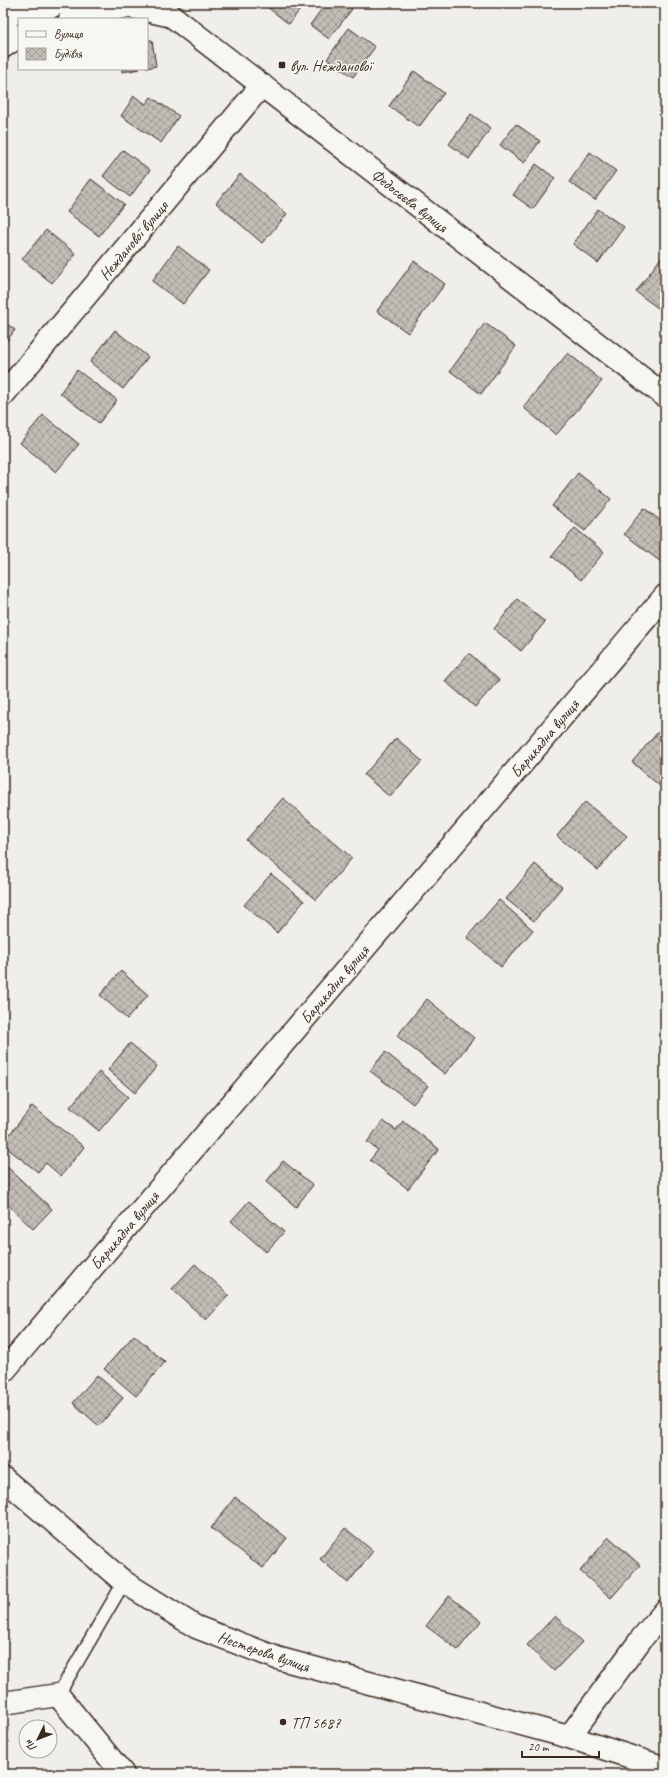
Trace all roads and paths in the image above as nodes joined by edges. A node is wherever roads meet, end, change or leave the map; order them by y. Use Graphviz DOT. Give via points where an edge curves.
graph roads {
  1 [pos="19,3"];
  2 [pos="57,3"];
  3 [pos="164,9"];
  4 [pos="34,18"];
  5 [pos="74,18"];
  6 [pos="3,25"];
  7 [pos="18,28"];
  8 [pos="18,37"];
  9 [pos="3,40"];
  10 [pos="3,47"];
  11 [pos="262,86"];
  12 [pos="3,394"];
  13 [pos="665,396"];
  14 [pos="665,596"];
  15 [pos="3,1372"];
  16 [pos="3,1478"];
  17 [pos="124,1582"];
  18 [pos="665,1610"];
  19 [pos="58,1696"];
  20 [pos="3,1703"];
  21 [pos="569,1737"];
  22 [pos="665,1768"];
  23 [pos="123,1774"];
  1 -- 6 [label="street"];
  2 -- 4 [label="street"];
  3 -- 5 [label="street" via="128,6"];
  3 -- 11 [label="street, Федосєєва вулиця"];
  7 -- 9 [label="street"];
  8 -- 10 [label="street"];
  11 -- 12 [label="street, Нежданової вулиця"];
  11 -- 13 [label="street, Федосєєва вулиця"];
  14 -- 15 [label="street, Барикадна вулиця"];
  16 -- 17 [label="street, Нестерова вулиця"];
  17 -- 19 [label="lane"];
  17 -- 21 [label="street, Нестерова вулиця" via="196,1627 277,1658"];
  18 -- 21 [label="street"];
  19 -- 20 [label="street"];
  19 -- 23 [label="street"];
  21 -- 22 [label="street, Нестерова вулиця"];
}
